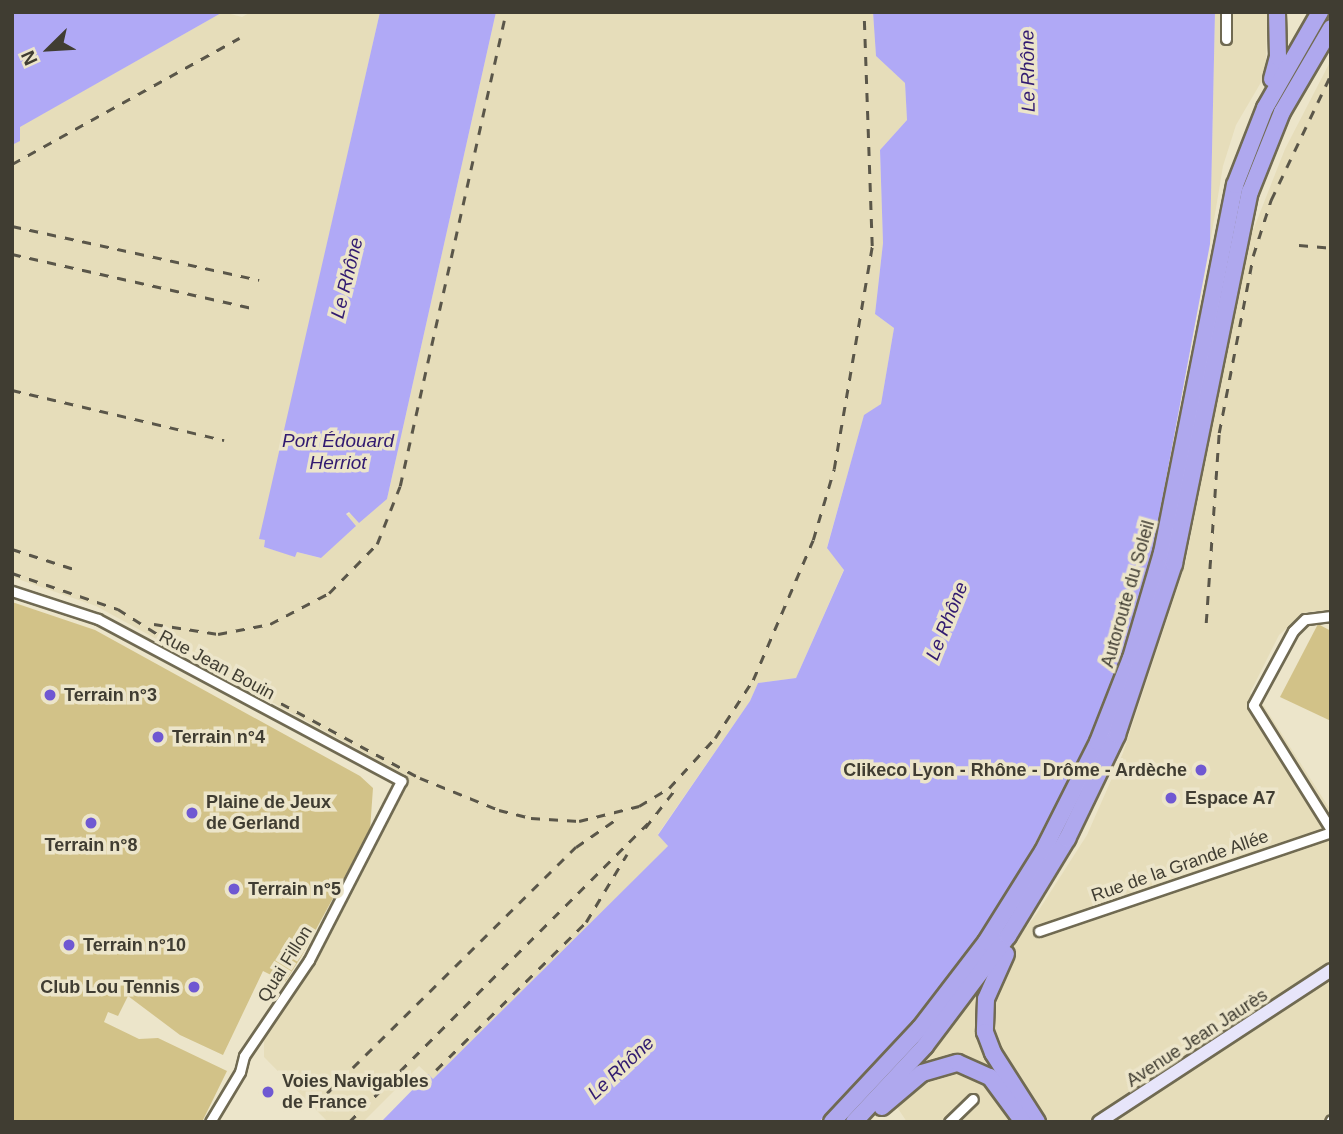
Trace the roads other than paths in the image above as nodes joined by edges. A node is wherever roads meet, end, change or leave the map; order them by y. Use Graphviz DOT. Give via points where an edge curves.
graph roads {
  1 [pos="1226,12"];
  2 [pos="1277,12"];
  3 [pos="1320,12"];
  4 [pos="1331,28"];
  5 [pos="1226,38"];
  6 [pos="1247,153"];
  7 [pos="12,590"];
  8 [pos="1331,616"];
  9 [pos="401,781"];
  10 [pos="1331,831"];
  11 [pos="1047,875"];
  12 [pos="1039,931"];
  13 [pos="1331,970"];
  14 [pos="1331,975"];
  15 [pos="1313,984"];
  16 [pos="973,1099"];
  17 [pos="210,1122"];
  18 [pos="832,1122"];
  19 [pos="854,1122"];
  20 [pos="864,1122"];
  21 [pos="949,1122"];
  22 [pos="1023,1122"];
  23 [pos="1037,1122"];
  24 [pos="1099,1122"];
  1 -- 5 [label="street"];
  2 -- 6 [label="highway" via="1278,57"];
  3 -- 6 [label="highway, Autoroute du Soleil" via="1281,76"];
  4 -- 11 [label="highway, Autoroute du Soleil" via="1282,111 1250,192 1232,261 1181,537 1150,648 1104,766"];
  6 -- 18 [label="highway, Autoroute du Soleil" via="1222,237 1162,553 1131,658 1098,742 1043,851 986,942 920,1028"];
  7 -- 9 [label="street, Rue Jean Bouin" via="99,619"];
  8 -- 10 [label="street" via="1305,619 1293,631 1253,705"];
  9 -- 17 [label="street, Quai Fillon" via="309,960 244,1056 240,1072"];
  10 -- 12 [label="street, Rue de la Grande Allée"];
  11 -- 19 [label="highway, Autoroute du Soleil" via="955,1009"];
  11 -- 23 [label="highway" via="990,986 984,1014 993,1053"];
  13 -- 15 [label="main road, Avenue Jean Jaurès"];
  14 -- 15 [label="main road, Avenue Jean Jaurès"];
  15 -- 24 [label="main road, Avenue Jean Jaurès"];
  16 -- 21 [label="street"];
  20 -- 22 [label="highway" via="922,1073 954,1063 974,1067 990,1077"];
}
